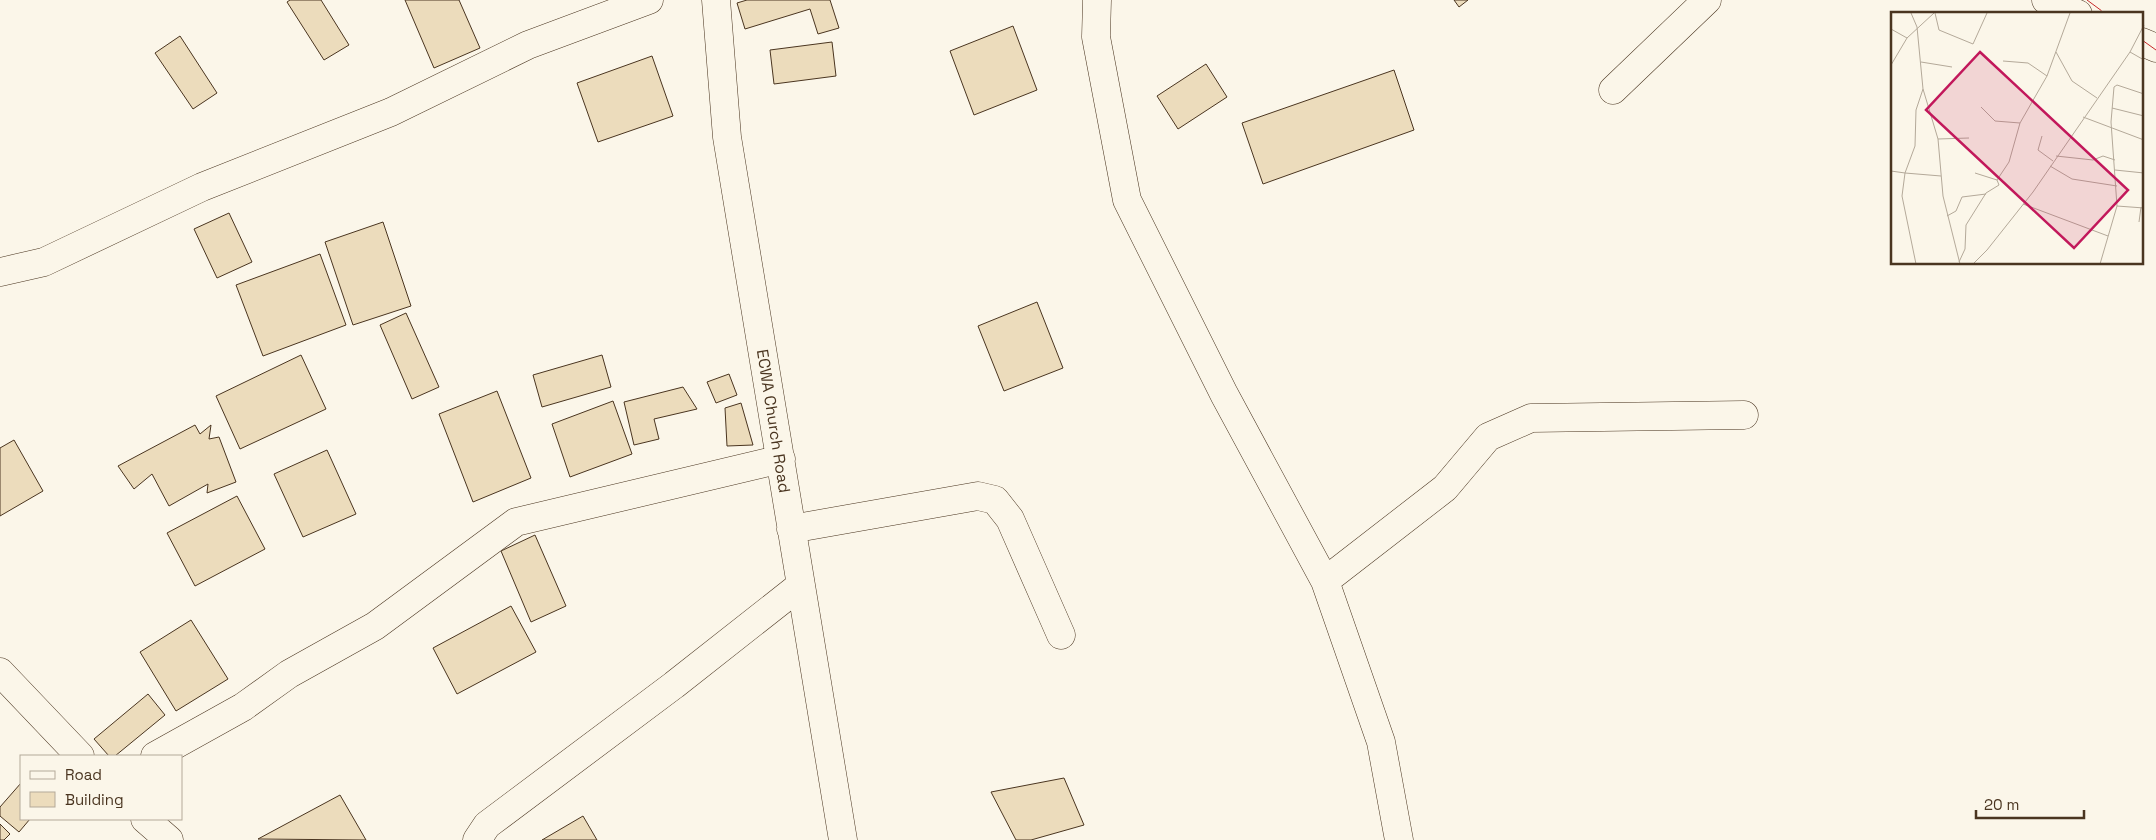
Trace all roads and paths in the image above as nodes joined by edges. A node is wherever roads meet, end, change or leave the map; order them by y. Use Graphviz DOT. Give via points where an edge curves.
graph roads {
  1 [pos="649,0"];
  2 [pos="716,0"];
  3 [pos="1097,0"];
  4 [pos="1707,0"];
  5 [pos="2046,0"];
  6 [pos="2073,12"];
  7 [pos="2144,43"];
  8 [pos="2156,48"];
  9 [pos="1613,90"];
  10 [pos="0,272"];
  11 [pos="1744,415"];
  12 [pos="781,459"];
  13 [pos="791,529"];
  14 [pos="1324,582"];
  15 [pos="801,585"];
  16 [pos="1061,635"];
  17 [pos="0,672"];
  18 [pos="79,755"];
  19 [pos="157,755"];
  20 [pos="146,820"];
  21 [pos="169,840"];
  22 [pos="477,840"];
  23 [pos="842,840"];
  24 [pos="1399,840"];
  1 -- 10 [label="street" via="528,45 391,112 202,187 44,262"];
  2 -- 12 [label="street, ECWA Church Road" via="727,137"];
  3 -- 14 [label="street" via="1096,37 1127,200 1224,394"];
  4 -- 9 [label="street"];
  5 -- 6 [label="street"];
  7 -- 8 [label="street"];
  11 -- 14 [label="street" via="1531,418 1488,436 1445,488"];
  12 -- 13 [label="street, ECWA Church Road"];
  12 -- 19 [label="street" via="516,522 375,626 289,674 243,707"];
  13 -- 15 [label="street, ECWA Church Road"];
  13 -- 16 [label="street" via="978,496 995,500 1010,519"];
  14 -- 24 [label="street" via="1381,742"];
  15 -- 22 [label="street" via="487,825"];
  15 -- 23 [label="street, ECWA Church Road"];
  17 -- 18 [label="street"];
  20 -- 21 [label="street"];
}
